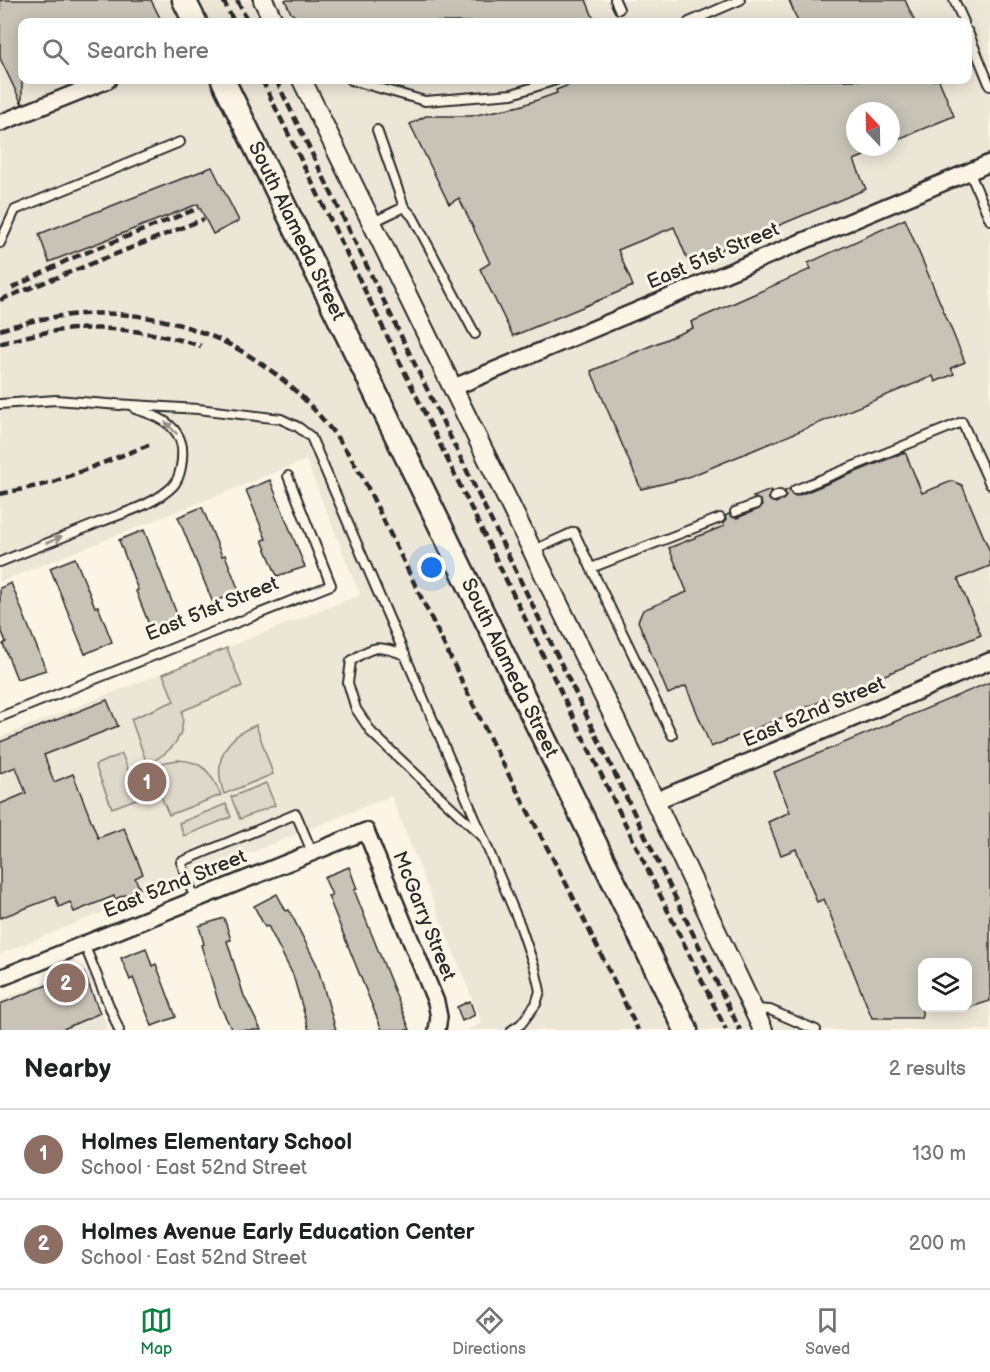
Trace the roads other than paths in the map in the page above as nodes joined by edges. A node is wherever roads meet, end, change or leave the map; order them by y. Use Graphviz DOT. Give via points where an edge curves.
graph roads {
  1 [pos="184,0"];
  2 [pos="263,0"];
  3 [pos="615,0"];
  4 [pos="740,0"];
  5 [pos="954,0"];
  6 [pos="619,9"];
  7 [pos="193,18"];
  8 [pos="272,18"];
  9 [pos="698,18"];
  10 [pos="962,18"];
  11 [pos="972,42"];
  12 [pos="98,84"];
  13 [pos="225,84"];
  14 [pos="304,84"];
  15 [pos="365,84"];
  16 [pos="543,84"];
  17 [pos="990,86"];
  18 [pos="0,123"];
  19 [pos="377,130"];
  20 [pos="180,141"];
  21 [pos="990,163"];
  22 [pos="969,171"];
  23 [pos="404,207"];
  24 [pos="990,220"];
  25 [pos="372,222"];
  26 [pos="0,243"];
  27 [pos="475,334"];
  28 [pos="452,388"];
  29 [pos="0,404"];
  30 [pos="116,404"];
  31 [pos="288,476"];
  32 [pos="990,484"];
  33 [pos="795,489"];
  34 [pos="756,504"];
  35 [pos="735,512"];
  36 [pos="720,518"];
  37 [pos="532,551"];
  38 [pos="0,562"];
  39 [pos="591,568"];
  40 [pos="405,656"];
  41 [pos="990,661"];
  42 [pos="0,717"];
  43 [pos="672,735"];
  44 [pos="655,801"];
  45 [pos="366,831"];
  46 [pos="483,837"];
  47 [pos="312,852"];
  48 [pos="195,899"];
  49 [pos="84,944"];
  50 [pos="0,978"];
  51 [pos="753,1009"];
  52 [pos="438,1024"];
  53 [pos="119,1030"];
  54 [pos="512,1030"];
  55 [pos="686,1030"];
  56 [pos="763,1030"];
  57 [pos="816,1030"];
  1 -- 7 [label="main road"];
  2 -- 8 [label="street"];
  3 -- 6 [label="lane"];
  4 -- 9 [label="lane"];
  5 -- 10 [label="lane"];
  11 -- 17 [label="lane"];
  12 -- 18 [label="street"];
  13 -- 55 [label="main road, South Alameda Street"];
  14 -- 25 [label="street"];
  15 -- 16 [label="lane" via="425,101 512,94"];
  19 -- 23 [label="lane"];
  20 -- 26 [label="lane" via="15,210"];
  21 -- 22 [label="street, East 51st Street"];
  22 -- 24 [label="lane"];
  22 -- 28 [label="street, East 51st Street"];
  23 -- 25 [label="lane"];
  23 -- 27 [label="lane"];
  25 -- 28 [label="street"];
  28 -- 37 [label="street"];
  29 -- 30 [label="lane" via="56,400"];
  38 -- 30 [label="lane, one-way" via="142,505 162,496 175,484 182,460 179,436 157,416"];
  30 -- 40 [label="lane" via="281,419 311,437"];
  31 -- 42 [label="lane, East 51st Street" via="331,585"];
  32 -- 33 [label="lane" via="962,422"];
  34 -- 35 [label="lane"];
  36 -- 39 [label="lane"];
  37 -- 39 [label="lane" via="574,532"];
  37 -- 44 [label="street"];
  39 -- 43 [label="lane"];
  40 -- 46 [label="lane"];
  40 -- 46 [label="lane" via="388,648 368,649 351,661 348,683 356,709 372,734"];
  41 -- 44 [label="street, East 52nd Street"];
  44 -- 51 [label="street"];
  45 -- 47 [label="street, East 52nd Street"];
  45 -- 52 [label="street, McGarry Street" via="436,1002"];
  46 -- 54 [label="lane" via="520,925 540,991 532,1011"];
  47 -- 48 [label="street, East 52nd Street"];
  47 -- 48 [label="lane" via="296,814 181,862"];
  48 -- 49 [label="street, East 52nd Street"];
  49 -- 50 [label="street, East 52nd Street"];
  49 -- 53 [label="lane"];
  51 -- 56 [label="street"];
  51 -- 57 [label="lane" via="770,1010"];
}
